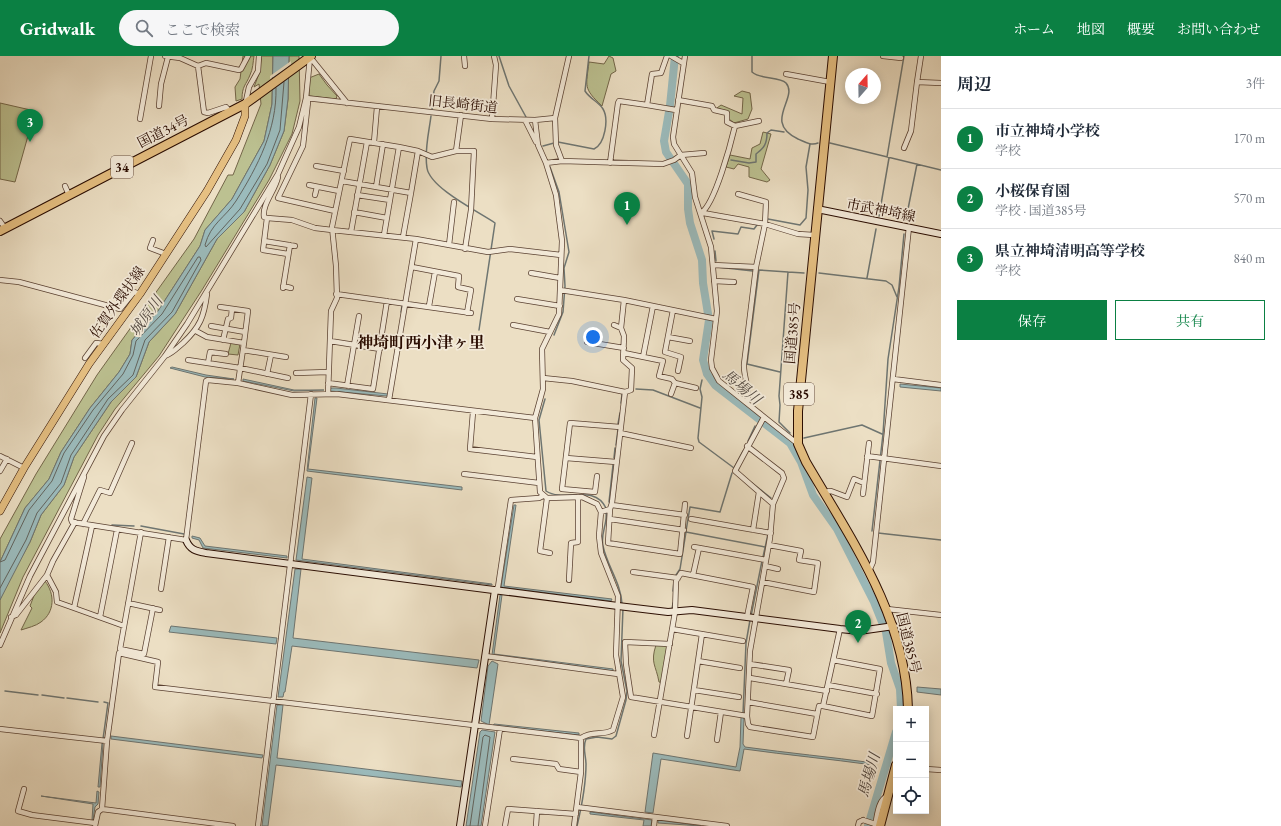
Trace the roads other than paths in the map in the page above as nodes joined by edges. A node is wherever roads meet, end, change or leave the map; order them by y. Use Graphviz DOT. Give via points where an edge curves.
graph roads {
  1 [pos="151,56"];
  2 [pos="166,56"];
  3 [pos="248,56"];
  4 [pos="259,56"];
  5 [pos="464,56"];
  6 [pos="494,56"];
  7 [pos="569,56"];
  8 [pos="671,56"];
  9 [pos="685,56"];
  10 [pos="833,56"];
  11 [pos="883,56"];
  12 [pos="921,56"];
  13 [pos="667,57"];
  14 [pos="308,58"];
  15 [pos="901,58"];
  16 [pos="681,62"];
  17 [pos="198,66"];
  18 [pos="465,66"];
  19 [pos="786,74"];
  20 [pos="830,82"];
  21 [pos="917,82"];
  22 [pos="941,83"];
  23 [pos="306,98"];
  24 [pos="678,100"];
  25 [pos="347,103"];
  26 [pos="245,104"];
  27 [pos="647,105"];
  28 [pos="159,106"];
  29 [pos="378,107"];
  30 [pos="674,110"];
  31 [pos="230,112"];
  32 [pos="460,115"];
  33 [pos="554,118"];
  34 [pos="140,119"];
  35 [pos="492,119"];
  36 [pos="525,120"];
  37 [pos="535,120"];
  38 [pos="759,121"];
  39 [pos="735,126"];
  40 [pos="367,142"];
  41 [pos="374,142"];
  42 [pos="383,144"];
  43 [pos="538,145"];
  44 [pos="399,147"];
  45 [pos="904,148"];
  46 [pos="418,151"];
  47 [pos="456,151"];
  48 [pos="704,153"];
  49 [pos="681,155"];
  50 [pos="562,161"];
  51 [pos="546,163"];
  52 [pos="610,163"];
  53 [pos="316,166"];
  54 [pos="344,171"];
  55 [pos="278,174"];
  56 [pos="342,181"];
  57 [pos="359,184"];
  58 [pos="309,185"];
  59 [pos="65,186"];
  60 [pos="317,187"];
  61 [pos="376,187"];
  62 [pos="392,190"];
  63 [pos="339,191"];
  64 [pos="411,193"];
  65 [pos="738,194"];
  66 [pos="69,195"];
  67 [pos="315,195"];
  68 [pos="357,195"];
  69 [pos="390,200"];
  70 [pos="454,202"];
  71 [pos="817,209"];
  72 [pos="335,210"];
  73 [pos="354,212"];
  74 [pos="701,213"];
  75 [pos="267,218"];
  76 [pos="387,218"];
  77 [pos="0,221"];
  78 [pos="765,224"];
  79 [pos="909,227"];
  80 [pos="2,230"];
  81 [pos="332,230"];
  82 [pos="351,232"];
  83 [pos="941,234"];
  84 [pos="384,235"];
  85 [pos="814,235"];
  86 [pos="403,237"];
  87 [pos="416,239"];
  88 [pos="154,240"];
  89 [pos="264,241"];
  90 [pos="290,245"];
  91 [pos="449,245"];
  92 [pos="295,246"];
  93 [pos="465,249"];
  94 [pos="166,254"];
  95 [pos="288,254"];
  96 [pos="561,255"];
  97 [pos="713,265"];
  98 [pos="412,267"];
  99 [pos="756,267"];
  100 [pos="435,272"];
  101 [pos="531,274"];
  102 [pos="560,278"];
  103 [pos="0,280"];
  104 [pos="714,281"];
  105 [pos="734,282"];
  106 [pos="291,288"];
  107 [pos="560,290"];
  108 [pos="208,291"];
  109 [pos="140,294"];
  110 [pos="336,294"];
  111 [pos="517,299"];
  112 [pos="624,300"];
  113 [pos="387,301"];
  114 [pos="405,303"];
  115 [pos="429,306"];
  116 [pos="560,306"];
  117 [pos="653,306"];
  118 [pos="220,307"];
  119 [pos="232,309"];
  120 [pos="673,310"];
  121 [pos="359,316"];
  122 [pos="716,319"];
  123 [pos="514,325"];
  124 [pos="614,325"];
  125 [pos="211,326"];
  126 [pos="621,328"];
  127 [pos="226,329"];
  128 [pos="196,330"];
  129 [pos="245,332"];
  130 [pos="550,332"];
  131 [pos="668,337"];
  132 [pos="224,340"];
  133 [pos="330,341"];
  134 [pos="690,341"];
  135 [pos="587,342"];
  136 [pos="244,343"];
  137 [pos="104,344"];
  138 [pos="354,345"];
  139 [pos="380,349"];
  140 [pos="243,350"];
  141 [pos="624,351"];
  142 [pos="226,354"];
  143 [pos="271,355"];
  144 [pos="166,356"];
  145 [pos="286,357"];
  146 [pos="644,357"];
  147 [pos="85,358"];
  148 [pos="188,360"];
  149 [pos="208,363"];
  150 [pos="240,368"];
  151 [pos="678,371"];
  152 [pos="328,372"];
  153 [pos="296,373"];
  154 [pos="267,374"];
  155 [pos="288,378"];
  156 [pos="543,378"];
  157 [pos="893,379"];
  158 [pos="238,383"];
  159 [pos="328,383"];
  160 [pos="675,383"];
  161 [pos="941,385"];
  162 [pos="347,386"];
  163 [pos="696,388"];
  164 [pos="625,392"];
  165 [pos="311,394"];
  166 [pos="328,394"];
  167 [pos="671,394"];
  168 [pos="389,400"];
  169 [pos="747,403"];
  170 [pos="473,412"];
  171 [pos="764,417"];
  172 [pos="535,418"];
  173 [pos="620,427"];
  174 [pos="620,433"];
  175 [pos="132,443"];
  176 [pos="869,443"];
  177 [pos="798,444"];
  178 [pos="747,446"];
  179 [pos="691,448"];
  180 [pos="0,456"];
  181 [pos="867,456"];
  182 [pos="537,457"];
  183 [pos="566,458"];
  184 [pos="884,459"];
  185 [pos="7,460"];
  186 [pos="616,462"];
  187 [pos="941,466"];
  188 [pos="24,468"];
  189 [pos="85,469"];
  190 [pos="0,471"];
  191 [pos="464,474"];
  192 [pos="597,476"];
  193 [pos="539,482"];
  194 [pos="864,483"];
  195 [pos="760,492"];
  196 [pos="824,492"];
  197 [pos="863,494"];
  198 [pos="582,495"];
  199 [pos="545,497"];
  200 [pos="685,504"];
  201 [pos="774,504"];
  202 [pos="607,510"];
  203 [pos="0,511"];
  204 [pos="685,515"];
  205 [pos="610,519"];
  206 [pos="691,519"];
  207 [pos="75,522"];
  208 [pos="83,524"];
  209 [pos="92,526"];
  210 [pos="116,530"];
  211 [pos="684,530"];
  212 [pos="753,530"];
  213 [pos="141,532"];
  214 [pos="769,533"];
  215 [pos="169,537"];
  216 [pos="186,540"];
  217 [pos="603,543"];
  218 [pos="769,545"];
  219 [pos="550,553"];
  220 [pos="764,559"];
  221 [pos="290,564"];
  222 [pos="765,566"];
  223 [pos="778,569"];
  224 [pos="869,571"];
  225 [pos="633,572"];
  226 [pos="46,575"];
  227 [pos="693,575"];
  228 [pos="678,578"];
  229 [pos="569,580"];
  230 [pos="762,582"];
  231 [pos="161,589"];
  232 [pos="495,590"];
  233 [pos="128,604"];
  234 [pos="621,607"];
  235 [pos="74,608"];
  236 [pos="153,608"];
  237 [pos="887,609"];
  238 [pos="160,610"];
  239 [pos="675,612"];
  240 [pos="941,615"];
  241 [pos="11,617"];
  242 [pos="100,617"];
  243 [pos="751,618"];
  244 [pos="124,626"];
  245 [pos="892,627"];
  246 [pos="672,629"];
  247 [pos="840,630"];
  248 [pos="702,634"];
  249 [pos="743,641"];
  250 [pos="670,644"];
  251 [pos="0,645"];
  252 [pos="485,656"];
  253 [pos="833,660"];
  254 [pos="698,661"];
  255 [pos="750,664"];
  256 [pos="740,668"];
  257 [pos="618,674"];
  258 [pos="750,678"];
  259 [pos="786,684"];
  260 [pos="828,685"];
  261 [pos="694,690"];
  262 [pos="827,691"];
  263 [pos="877,694"];
  264 [pos="739,697"];
  265 [pos="273,700"];
  266 [pos="660,702"];
  267 [pos="748,702"];
  268 [pos="824,706"];
  269 [pos="908,706"];
  270 [pos="692,708"];
  271 [pos="721,712"];
  272 [pos="817,714"];
  273 [pos="747,716"];
  274 [pos="475,726"];
  275 [pos="500,729"];
  276 [pos="0,730"];
  277 [pos="654,735"];
  278 [pos="687,736"];
  279 [pos="582,738"];
  280 [pos="717,740"];
  281 [pos="107,741"];
  282 [pos="513,759"];
  283 [pos="929,769"];
  284 [pos="941,770"];
  285 [pos="581,772"];
  286 [pos="893,776"];
  287 [pos="24,789"];
  288 [pos="580,807"];
  289 [pos="102,809"];
  290 [pos="537,811"];
  291 [pos="576,814"];
  292 [pos="655,817"];
  293 [pos="863,820"];
  294 [pos="95,825"];
  295 [pos="877,825"];
  296 [pos="233,826"];
  297 [pos="258,826"];
  298 [pos="460,826"];
  299 [pos="485,826"];
  300 [pos="505,826"];
  301 [pos="536,826"];
  302 [pos="574,826"];
  303 [pos="654,826"];
  304 [pos="727,826"];
  305 [pos="858,826"];
  306 [pos="862,826"];
  1 -- 34 [label="street"];
  2 -- 17 [label="street" via="180,58"];
  2 -- 28 [label="street"];
  3 -- 17 [label="street" via="239,70 206,63"];
  4 -- 26 [label="street" via="258,71 249,87"];
  5 -- 18 [label="street"];
  6 -- 35 [label="street"];
  7 -- 33 [label="street"];
  8 -- 16 [label="street"];
  9 -- 16 [label="street"];
  10 -- 20 [label="highway, 国道385号 / 385"];
  11 -- 15 [label="street"];
  12 -- 21 [label="street"];
  13 -- 27 [label="street" via="661,73 652,74"];
  14 -- 23 [label="street"];
  14 -- 25 [label="street"];
  14 -- 26 [label="highway, 国道34号 / 34"];
  16 -- 24 [label="street"];
  17 -- 31 [label="street" via="204,112 226,107"];
  19 -- 20 [label="street"];
  20 -- 71 [label="highway, 国道385号 / 385"];
  21 -- 22 [label="street"];
  21 -- 45 [label="street" via="911,131"];
  23 -- 25 [label="street, 旧長崎街道"];
  23 -- 55 [label="street" via="294,140"];
  23 -- 72 [label="street" via="308,102 303,146 278,198"];
  24 -- 30 [label="street"];
  24 -- 39 [label="street" via="712,106 714,110 726,114 727,122"];
  25 -- 29 [label="street, 旧長崎街道"];
  26 -- 31 [label="highway, 国道34号 / 34"];
  26 -- 94 [label="main road, 佐賀外環状線" via="245,116 236,140"];
  27 -- 30 [label="street"];
  27 -- 52 [label="street" via="619,101"];
  29 -- 32 [label="street, 旧長崎街道"];
  29 -- 41 [label="street"];
  30 -- 49 [label="street" via="674,144"];
  31 -- 66 [label="highway, 国道34号 / 34"];
  32 -- 35 [label="street, 旧長崎街道"];
  32 -- 47 [label="street"];
  33 -- 37 [label="street, 旧長崎街道"];
  33 -- 50 [label="street" via="556,143"];
  35 -- 36 [label="street, 旧長崎街道"];
  36 -- 37 [label="street, 旧長崎街道"];
  36 -- 43 [label="street"];
  37 -- 43 [label="street"];
  38 -- 39 [label="street"];
  39 -- 74 [label="street" via="716,188 706,210"];
  40 -- 41 [label="street"];
  40 -- 54 [label="street" via="350,139"];
  40 -- 57 [label="street"];
  41 -- 42 [label="street"];
  42 -- 44 [label="street"];
  42 -- 61 [label="street"];
  43 -- 51 [label="street"];
  44 -- 46 [label="street"];
  44 -- 62 [label="street"];
  46 -- 47 [label="street" via="432,157"];
  46 -- 64 [label="street"];
  47 -- 93 [label="street" via="474,151 471,208"];
  48 -- 49 [label="street"];
  49 -- 52 [label="street" via="663,164"];
  49 -- 74 [label="street" via="692,173 695,197"];
  50 -- 51 [label="street"];
  50 -- 52 [label="street"];
  51 -- 96 [label="street" via="562,232"];
  53 -- 54 [label="street"];
  54 -- 56 [label="street"];
  55 -- 75 [label="street" via="276,186 263,211 264,217"];
  55 -- 108 [label="street"];
  56 -- 57 [label="street"];
  56 -- 63 [label="street"];
  57 -- 61 [label="street"];
  57 -- 68 [label="street"];
  58 -- 60 [label="street"];
  59 -- 66 [label="street"];
  60 -- 63 [label="street"];
  60 -- 67 [label="street"];
  61 -- 62 [label="street"];
  62 -- 64 [label="street"];
  62 -- 69 [label="street"];
  63 -- 72 [label="street"];
  64 -- 86 [label="street"];
  65 -- 78 [label="street" via="766,202"];
  66 -- 80 [label="highway, 国道34号 / 34"];
  68 -- 69 [label="street"];
  68 -- 73 [label="street"];
  69 -- 76 [label="street"];
  70 -- 91 [label="street"];
  71 -- 79 [label="street, 市武神埼線"];
  71 -- 85 [label="highway, 国道385号 / 385"];
  72 -- 81 [label="street"];
  73 -- 76 [label="street"];
  73 -- 82 [label="street"];
  74 -- 78 [label="street"];
  74 -- 97 [label="street" via="711,247"];
  75 -- 81 [label="street" via="292,220 315,228"];
  75 -- 89 [label="street"];
  76 -- 84 [label="street"];
  77 -- 80 [label="street"];
  78 -- 85 [label="street" via="798,234"];
  78 -- 99 [label="street"];
  79 -- 83 [label="street, 市武神埼線"];
  79 -- 157 [label="street"];
  81 -- 82 [label="street"];
  81 -- 110 [label="street"];
  82 -- 84 [label="street"];
  84 -- 86 [label="street"];
  85 -- 177 [label="highway, 国道385号 / 385" via="798,411"];
  86 -- 87 [label="street"];
  87 -- 91 [label="street"];
  87 -- 98 [label="street"];
  88 -- 94 [label="street" via="150,248"];
  89 -- 90 [label="street"];
  89 -- 95 [label="street" via="263,250"];
  90 -- 92 [label="street"];
  90 -- 95 [label="street"];
  91 -- 93 [label="street"];
  93 -- 96 [label="street" via="490,252 510,249"];
  94 -- 109 [label="main road, 佐賀外環状線"];
  95 -- 106 [label="street" via="283,287"];
  96 -- 102 [label="street"];
  97 -- 99 [label="street"];
  97 -- 104 [label="street"];
  98 -- 100 [label="street"];
  98 -- 114 [label="street"];
  99 -- 169 [label="street" via="744,364 748,384"];
  100 -- 115 [label="street"];
  100 -- 115 [label="street" via="459,276 458,287 471,290 469,313"];
  101 -- 102 [label="street"];
  102 -- 107 [label="street"];
  103 -- 109 [label="street" via="20,282 120,309 134,292"];
  104 -- 105 [label="street"];
  104 -- 122 [label="street"];
  107 -- 112 [label="street"];
  107 -- 116 [label="street"];
  108 -- 128 [label="street" via="205,308"];
  108 -- 144 [label="street"];
  109 -- 137 [label="main road, 佐賀外環状線"];
  110 -- 113 [label="street"];
  110 -- 133 [label="street" via="331,311"];
  111 -- 116 [label="street"];
  112 -- 117 [label="street"];
  112 -- 126 [label="street"];
  113 -- 114 [label="street"];
  113 -- 139 [label="street"];
  114 -- 115 [label="street"];
  114 -- 168 [label="street"];
  116 -- 130 [label="street"];
  117 -- 120 [label="street"];
  117 -- 146 [label="street"];
  118 -- 119 [label="street"];
  119 -- 127 [label="street"];
  119 -- 129 [label="street" via="248,311"];
  120 -- 122 [label="street"];
  120 -- 131 [label="street"];
  121 -- 138 [label="street"];
  122 -- 169 [label="street" via="712,368 719,381"];
  123 -- 130 [label="street"];
  124 -- 126 [label="street"];
  125 -- 127 [label="street"];
  126 -- 141 [label="street"];
  127 -- 129 [label="street"];
  127 -- 132 [label="street"];
  128 -- 132 [label="street" via="207,337"];
  128 -- 144 [label="street"];
  129 -- 136 [label="street"];
  130 -- 156 [label="street" via="542,349"];
  131 -- 134 [label="street"];
  131 -- 151 [label="street" via="665,352 681,357"];
  132 -- 136 [label="street"];
  133 -- 138 [label="street"];
  133 -- 152 [label="street"];
  135 -- 141 [label="street"];
  136 -- 140 [label="street"];
  137 -- 147 [label="street" via="96,343"];
  137 -- 188 [label="main road, 佐賀外環状線"];
  138 -- 139 [label="street"];
  138 -- 162 [label="street"];
  139 -- 162 [label="street" via="374,388"];
  140 -- 143 [label="street"];
  140 -- 150 [label="street"];
  141 -- 146 [label="street"];
  141 -- 164 [label="street" via="623,360 632,368 631,390"];
  142 -- 149 [label="street" via="210,352"];
  143 -- 145 [label="street"];
  143 -- 154 [label="street"];
  144 -- 189 [label="street" via="122,410"];
  146 -- 160 [label="street" via="663,361 660,376 672,379"];
  148 -- 149 [label="street"];
  149 -- 150 [label="street"];
  150 -- 154 [label="street"];
  150 -- 158 [label="street"];
  152 -- 153 [label="street"];
  152 -- 159 [label="street"];
  154 -- 155 [label="street"];
  156 -- 164 [label="street"];
  156 -- 172 [label="street" via="543,389"];
  157 -- 161 [label="street"];
  157 -- 184 [label="street"];
  158 -- 165 [label="street" via="292,395"];
  158 -- 216 [label="street" via="206,381"];
  159 -- 162 [label="street"];
  159 -- 166 [label="street"];
  160 -- 163 [label="street"];
  160 -- 167 [label="street"];
  164 -- 173 [label="street"];
  165 -- 166 [label="street"];
  165 -- 221 [label="street"];
  166 -- 168 [label="street"];
  168 -- 172 [label="street"];
  169 -- 171 [label="street"];
  170 -- 182 [label="street" via="470,449"];
  171 -- 177 [label="street"];
  171 -- 178 [label="street"];
  172 -- 182 [label="street"];
  173 -- 174 [label="street"];
  173 -- 183 [label="street" via="570,423"];
  174 -- 179 [label="street"];
  174 -- 186 [label="street"];
  175 -- 208 [label="street" via="110,493 100,490"];
  176 -- 181 [label="street"];
  177 -- 196 [label="highway, 国道385号 / 385"];
  178 -- 195 [label="street" via="735,471"];
  178 -- 201 [label="street" via="782,473 784,478"];
  180 -- 185 [label="street"];
  181 -- 184 [label="street"];
  181 -- 194 [label="street"];
  182 -- 193 [label="street"];
  183 -- 186 [label="street"];
  183 -- 198 [label="street" via="562,489"];
  184 -- 187 [label="street"];
  184 -- 224 [label="street" via="873,562"];
  185 -- 188 [label="street"];
  185 -- 190 [label="street"];
  186 -- 202 [label="street"];
  188 -- 203 [label="main road, 佐賀外環状線"];
  189 -- 207 [label="street" via="71,519"];
  189 -- 241 [label="street"];
  191 -- 193 [label="street"];
  192 -- 198 [label="street" via="595,492"];
  193 -- 199 [label="street" via="540,492"];
  194 -- 196 [label="street" via="854,479 847,497 831,491"];
  194 -- 197 [label="street"];
  195 -- 201 [label="street"];
  195 -- 212 [label="street"];
  196 -- 224 [label="highway, 国道385号 / 385"];
  198 -- 199 [label="street"];
  198 -- 202 [label="street"];
  198 -- 229 [label="street" via="578,542 571,542"];
  199 -- 219 [label="street" via="540,551"];
  199 -- 232 [label="street" via="511,500 498,587"];
  200 -- 204 [label="street"];
  201 -- 214 [label="street"];
  202 -- 204 [label="street"];
  202 -- 205 [label="street"];
  202 -- 217 [label="street"];
  204 -- 211 [label="street"];
  205 -- 211 [label="street"];
  205 -- 217 [label="street"];
  206 -- 212 [label="street"];
  207 -- 208 [label="street"];
  207 -- 226 [label="street"];
  208 -- 209 [label="street"];
  209 -- 210 [label="street"];
  209 -- 235 [label="street"];
  210 -- 213 [label="street"];
  210 -- 242 [label="street"];
  211 -- 217 [label="street" via="680,554"];
  212 -- 214 [label="street"];
  213 -- 215 [label="street"];
  213 -- 233 [label="street"];
  214 -- 218 [label="street"];
  215 -- 216 [label="street"];
  215 -- 231 [label="street"];
  216 -- 221 [label="street" via="193,550"];
  217 -- 234 [label="street" via="606,567"];
  218 -- 220 [label="street"];
  218 -- 230 [label="street" via="801,552 799,560 818,563 814,592"];
  220 -- 222 [label="street"];
  220 -- 227 [label="street" via="696,548"];
  221 -- 232 [label="street"];
  221 -- 265 [label="street"];
  222 -- 223 [label="street"];
  222 -- 230 [label="street"];
  224 -- 237 [label="highway, 国道385号 / 385"];
  225 -- 228 [label="street"];
  226 -- 235 [label="street" via="56,592 58,602"];
  226 -- 241 [label="street" via="16,616"];
  227 -- 228 [label="street" via="681,573"];
  227 -- 243 [label="street" via="753,587"];
  228 -- 239 [label="street" via="675,589"];
  230 -- 243 [label="street"];
  232 -- 234 [label="street"];
  232 -- 252 [label="street"];
  233 -- 236 [label="street"];
  233 -- 244 [label="street"];
  234 -- 239 [label="street"];
  234 -- 257 [label="street" via="616,637"];
  235 -- 242 [label="street"];
  236 -- 238 [label="street"];
  236 -- 244 [label="street" via="144,654 120,649"];
  237 -- 240 [label="street"];
  237 -- 245 [label="highway, 国道385号 / 385"];
  239 -- 243 [label="street" via="692,610"];
  239 -- 246 [label="street"];
  241 -- 251 [label="street"];
  242 -- 244 [label="street"];
  243 -- 247 [label="street"];
  243 -- 255 [label="street"];
  245 -- 247 [label="street"];
  245 -- 269 [label="highway, 国道385号 / 385" via="906,684"];
  246 -- 248 [label="street"];
  246 -- 250 [label="street"];
  247 -- 253 [label="street"];
  248 -- 249 [label="street"];
  248 -- 254 [label="street"];
  250 -- 266 [label="street"];
  250 -- 266 [label="street" via="625,642 631,697"];
  252 -- 257 [label="street"];
  252 -- 274 [label="street"];
  253 -- 260 [label="street"];
  253 -- 263 [label="street" via="880,669"];
  254 -- 256 [label="street"];
  254 -- 261 [label="street"];
  255 -- 258 [label="street"];
  255 -- 259 [label="street" via="789,670"];
  257 -- 279 [label="street" via="623,697 613,730 606,733 592,732"];
  258 -- 259 [label="street"];
  258 -- 267 [label="street"];
  259 -- 262 [label="street"];
  260 -- 262 [label="street"];
  260 -- 263 [label="street"];
  261 -- 264 [label="street"];
  261 -- 270 [label="street"];
  262 -- 268 [label="street"];
  263 -- 268 [label="street" via="872,716"];
  265 -- 274 [label="street"];
  265 -- 281 [label="street" via="155,687 158,662 119,653"];
  265 -- 297 [label="street"];
  266 -- 270 [label="street"];
  266 -- 277 [label="street"];
  267 -- 272 [label="street"];
  267 -- 273 [label="street"];
  268 -- 272 [label="street" via="819,706"];
  270 -- 271 [label="street"];
  270 -- 278 [label="street"];
  271 -- 273 [label="street"];
  271 -- 280 [label="street"];
  272 -- 273 [label="street" via="813,737 750,727"];
  274 -- 275 [label="street"];
  274 -- 298 [label="street"];
  275 -- 279 [label="street"];
  275 -- 299 [label="street"];
  276 -- 281 [label="street"];
  279 -- 285 [label="street"];
  281 -- 289 [label="street"];
  282 -- 285 [label="street" via="556,764 560,769"];
  283 -- 284 [label="street"];
  285 -- 288 [label="street"];
  286 -- 295 [label="highway"];
  287 -- 294 [label="street" via="18,811"];
  288 -- 291 [label="street"];
  288 -- 292 [label="street"];
  289 -- 294 [label="street" via="98,812"];
  289 -- 296 [label="street"];
  290 -- 291 [label="street"];
  290 -- 300 [label="street" via="508,809"];
  290 -- 301 [label="street"];
  291 -- 302 [label="street"];
  292 -- 303 [label="street"];
  292 -- 304 [label="street"];
  293 -- 295 [label="street"];
  293 -- 305 [label="street"];
  293 -- 306 [label="street"];
}
